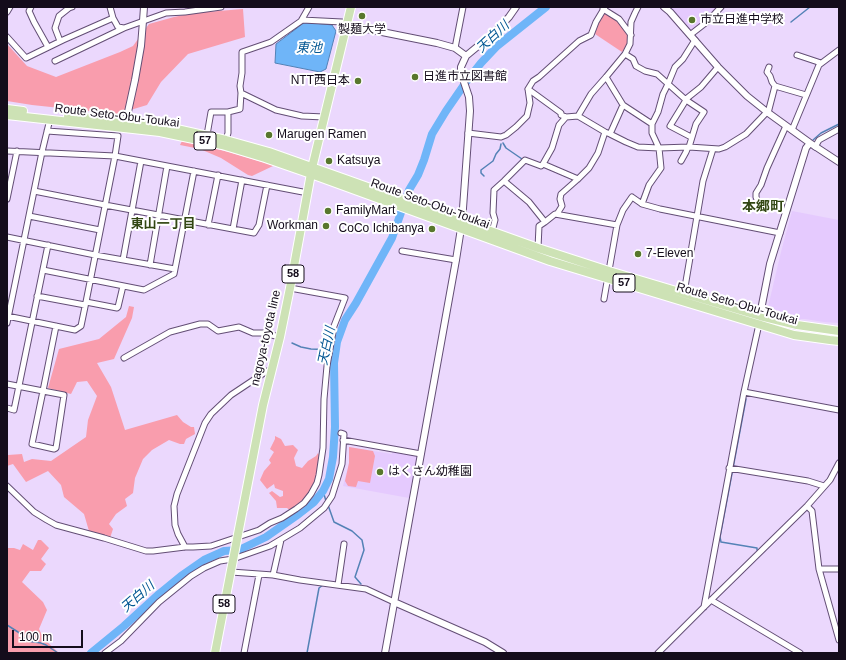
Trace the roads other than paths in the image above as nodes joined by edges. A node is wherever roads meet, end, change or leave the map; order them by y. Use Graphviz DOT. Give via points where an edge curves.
graph roads {
  1 [pos="10,7"];
  2 [pos="31,7"];
  3 [pos="72,7"];
  4 [pos="110,7"];
  5 [pos="144,7"];
  6 [pos="221,7"];
  7 [pos="309,7"];
  8 [pos="351,7"];
  9 [pos="463,7"];
  10 [pos="516,7"];
  11 [pos="638,7"];
  12 [pos="664,7"];
  13 [pos="721,7"];
  14 [pos="604,8"];
  15 [pos="7,12"];
  16 [pos="113,18"];
  17 [pos="302,20"];
  18 [pos="144,21"];
  19 [pos="347,25"];
  20 [pos="124,28"];
  21 [pos="631,35"];
  22 [pos="690,35"];
  23 [pos="7,37"];
  24 [pos="695,40"];
  25 [pos="60,41"];
  26 [pos="48,48"];
  27 [pos="455,48"];
  28 [pos="839,50"];
  29 [pos="625,54"];
  30 [pos="797,55"];
  31 [pos="466,56"];
  32 [pos="55,61"];
  33 [pos="821,63"];
  34 [pos="718,67"];
  35 [pos="769,67"];
  36 [pos="606,77"];
  37 [pos="668,84"];
  38 [pos="775,86"];
  39 [pos="528,89"];
  40 [pos="242,93"];
  41 [pos="806,95"];
  42 [pos="686,100"];
  43 [pos="623,105"];
  44 [pos="7,109"];
  45 [pos="228,112"];
  46 [pos="768,113"];
  47 [pos="7,114"];
  48 [pos="578,116"];
  49 [pos="566,117"];
  50 [pos="324,118"];
  51 [pos="50,119"];
  52 [pos="126,121"];
  53 [pos="652,124"];
  54 [pos="789,128"];
  55 [pos="839,129"];
  56 [pos="47,131"];
  57 [pos="468,133"];
  58 [pos="608,133"];
  59 [pos="206,135"];
  60 [pos="691,137"];
  61 [pos="226,140"];
  62 [pos="810,143"];
  63 [pos="689,147"];
  64 [pos="816,147"];
  65 [pos="659,148"];
  66 [pos="713,149"];
  67 [pos="7,151"];
  68 [pos="17,151"];
  69 [pos="42,152"];
  70 [pos="115,156"];
  71 [pos="681,160"];
  72 [pos="141,161"];
  73 [pos="839,162"];
  74 [pos="543,164"];
  75 [pos="167,166"];
  76 [pos="194,171"];
  77 [pos="312,171"];
  78 [pos="218,175"];
  79 [pos="578,179"];
  80 [pos="242,180"];
  81 [pos="504,181"];
  82 [pos="267,185"];
  83 [pos="34,191"];
  84 [pos="308,193"];
  85 [pos="7,199"];
  86 [pos="758,202"];
  87 [pos="642,204"];
  88 [pos="105,206"];
  89 [pos="132,210"];
  90 [pos="557,214"];
  91 [pos="158,215"];
  92 [pos="29,216"];
  93 [pos="697,216"];
  94 [pos="184,220"];
  95 [pos="545,222"];
  96 [pos="208,224"];
  97 [pos="462,225"];
  98 [pos="617,226"];
  99 [pos="233,229"];
  100 [pos="100,230"];
  101 [pos="492,232"];
  102 [pos="780,233"];
  103 [pos="7,237"];
  104 [pos="24,240"];
  105 [pos="48,245"];
  106 [pos="538,248"];
  107 [pos="402,251"];
  108 [pos="95,255"];
  109 [pos="123,260"];
  110 [pos="456,260"];
  111 [pos="150,265"];
  112 [pos="175,269"];
  113 [pos="43,270"];
  114 [pos="608,275"];
  115 [pos="90,280"];
  116 [pos="123,286"];
  117 [pos="290,288"];
  118 [pos="684,293"];
  119 [pos="38,296"];
  120 [pos="604,299"];
  121 [pos="85,304"];
  122 [pos="8,316"];
  123 [pos="759,320"];
  124 [pos="32,321"];
  125 [pos="7,323"];
  126 [pos="56,326"];
  127 [pos="839,331"];
  128 [pos="280,337"];
  129 [pos="839,341"];
  130 [pos="124,358"];
  131 [pos="271,371"];
  132 [pos="7,384"];
  133 [pos="19,386"];
  134 [pos="43,391"];
  135 [pos="744,392"];
  136 [pos="7,408"];
  137 [pos="839,410"];
  138 [pos="341,433"];
  139 [pos="343,440"];
  140 [pos="421,454"];
  141 [pos="839,463"];
  142 [pos="729,468"];
  143 [pos="7,486"];
  144 [pos="824,486"];
  145 [pos="807,506"];
  146 [pos="237,539"];
  147 [pos="280,540"];
  148 [pos="344,544"];
  149 [pos="185,547"];
  150 [pos="233,557"];
  151 [pos="820,569"];
  152 [pos="839,569"];
  153 [pos="231,572"];
  154 [pos="259,575"];
  155 [pos="273,575"];
  156 [pos="338,585"];
  157 [pos="711,600"];
  158 [pos="394,602"];
  159 [pos="704,607"];
  160 [pos="839,640"];
  161 [pos="105,653"];
  162 [pos="215,653"];
  163 [pos="244,653"];
  164 [pos="385,653"];
  165 [pos="504,653"];
  166 [pos="658,653"];
  167 [pos="800,653"];
  1 -- 15 [label="street"];
  2 -- 26 [label="street" via="34,22"];
  3 -- 25 [label="street" via="59,16 55,28"];
  4 -- 16 [label="street"];
  5 -- 18 [label="street"];
  6 -- 18 [label="street" via="166,13"];
  7 -- 17 [label="street"];
  8 -- 19 [label="main road, nagoya-toyota line / 58"];
  9 -- 27 [label="street"];
  10 -- 31 [label="street" via="495,32"];
  11 -- 21 [label="street" via="631,22"];
  12 -- 22 [label="street"];
  13 -- 22 [label="street" via="708,22"];
  14 -- 21 [label="street" via="619,19"];
  14 -- 39 [label="street" via="591,35 580,41 533,81"];
  16 -- 20 [label="street" via="118,27"];
  16 -- 25 [label="street"];
  17 -- 19 [label="street" via="328,20"];
  17 -- 40 [label="street" via="271,42 242,52"];
  18 -- 20 [label="street"];
  18 -- 52 [label="street"];
  19 -- 27 [label="street"];
  19 -- 50 [label="main road, nagoya-toyota line / 58"];
  20 -- 32 [label="street"];
  21 -- 29 [label="street"];
  22 -- 24 [label="street"];
  23 -- 26 [label="street" via="26,58"];
  24 -- 34 [label="street"];
  24 -- 37 [label="street" via="683,59 674,67"];
  25 -- 26 [label="street"];
  27 -- 31 [label="street"];
  28 -- 33 [label="street"];
  29 -- 36 [label="street"];
  29 -- 37 [label="street" via="633,59 636,66 657,74"];
  30 -- 33 [label="street"];
  31 -- 57 [label="street" via="461,73 469,97"];
  33 -- 41 [label="street"];
  34 -- 42 [label="street"];
  34 -- 46 [label="street"];
  35 -- 38 [label="street" via="767,72"];
  36 -- 43 [label="street"];
  36 -- 48 [label="street" via="591,94"];
  37 -- 42 [label="street"];
  37 -- 53 [label="street"];
  38 -- 41 [label="street"];
  38 -- 46 [label="street"];
  39 -- 49 [label="street"];
  39 -- 57 [label="street" via="530,103 526,116 506,135 501,137"];
  40 -- 45 [label="street" via="240,109"];
  40 -- 50 [label="street" via="276,110"];
  41 -- 54 [label="street"];
  42 -- 60 [label="street" via="704,112"];
  42 -- 60 [label="street" via="670,126"];
  43 -- 53 [label="street"];
  43 -- 58 [label="street"];
  44 -- 52 [label="main road, Route Seto-Obu-Toukai / 57"];
  45 -- 59 [label="street" via="212,112"];
  45 -- 61 [label="street"];
  46 -- 54 [label="street"];
  46 -- 66 [label="street" via="746,134 725,147"];
  47 -- 51 [label="main road, Route Seto-Obu-Toukai / 57"];
  48 -- 49 [label="street"];
  48 -- 58 [label="street"];
  49 -- 74 [label="street" via="559,125 552,148"];
  50 -- 77 [label="main road, nagoya-toyota line / 58"];
  51 -- 56 [label="street"];
  51 -- 77 [label="main road, Route Seto-Obu-Toukai / 57" via="160,132 222,145"];
  52 -- 59 [label="main road, Route Seto-Obu-Toukai / 57"];
  53 -- 65 [label="street" via="652,133"];
  54 -- 62 [label="street"];
  54 -- 86 [label="street" via="756,193"];
  55 -- 64 [label="street" via="819,140"];
  56 -- 69 [label="street"];
  56 -- 70 [label="street" via="118,135"];
  57 -- 97 [label="street"];
  58 -- 65 [label="street" via="638,147"];
  58 -- 79 [label="street" via="589,168"];
  59 -- 61 [label="main road, Route Seto-Obu-Toukai / 57"];
  60 -- 63 [label="street"];
  61 -- 77 [label="main road, Route Seto-Obu-Toukai / 57" via="269,152"];
  62 -- 64 [label="street"];
  62 -- 102 [label="street" via="806,148"];
  63 -- 65 [label="street"];
  63 -- 66 [label="street"];
  63 -- 71 [label="street"];
  64 -- 73 [label="street"];
  65 -- 87 [label="street" via="661,168 649,185"];
  66 -- 93 [label="street" via="703,181"];
  67 -- 68 [label="street"];
  68 -- 69 [label="street"];
  68 -- 85 [label="street"];
  69 -- 70 [label="street"];
  69 -- 83 [label="street"];
  70 -- 72 [label="street"];
  70 -- 88 [label="street"];
  72 -- 75 [label="street"];
  72 -- 89 [label="street"];
  74 -- 79 [label="street"];
  74 -- 81 [label="street" via="541,166 525,160"];
  75 -- 76 [label="street"];
  75 -- 91 [label="street"];
  76 -- 78 [label="street"];
  76 -- 94 [label="street"];
  77 -- 84 [label="main road, nagoya-toyota line / 58"];
  77 -- 97 [label="main road, Route Seto-Obu-Toukai / 57"];
  78 -- 80 [label="street"];
  78 -- 96 [label="street"];
  79 -- 90 [label="street" via="561,194 562,206"];
  80 -- 82 [label="street"];
  80 -- 99 [label="street"];
  81 -- 95 [label="street" via="529,202"];
  81 -- 101 [label="street" via="494,190 495,220"];
  82 -- 84 [label="street"];
  82 -- 99 [label="street" via="259,225 254,233"];
  83 -- 88 [label="street"];
  83 -- 92 [label="street"];
  84 -- 117 [label="main road, nagoya-toyota line / 58"];
  87 -- 93 [label="street"];
  87 -- 98 [label="street" via="632,196"];
  88 -- 89 [label="street"];
  88 -- 100 [label="street"];
  89 -- 91 [label="street"];
  89 -- 109 [label="street"];
  90 -- 95 [label="street"];
  90 -- 98 [label="street"];
  91 -- 94 [label="street"];
  91 -- 111 [label="street"];
  92 -- 100 [label="street"];
  92 -- 104 [label="street"];
  93 -- 102 [label="street"];
  93 -- 118 [label="street"];
  94 -- 96 [label="street"];
  94 -- 112 [label="street"];
  95 -- 106 [label="street" via="539,226"];
  96 -- 99 [label="street"];
  97 -- 101 [label="main road, Route Seto-Obu-Toukai / 57"];
  97 -- 110 [label="street"];
  97 -- 114 [label="main road, Route Seto-Obu-Toukai / 57" via="550,261"];
  98 -- 114 [label="street"];
  100 -- 108 [label="street"];
  101 -- 106 [label="main road, Route Seto-Obu-Toukai / 57"];
  102 -- 123 [label="street" via="770,264"];
  103 -- 104 [label="street"];
  104 -- 105 [label="street"];
  104 -- 122 [label="street"];
  105 -- 108 [label="street"];
  105 -- 113 [label="street"];
  106 -- 114 [label="main road, Route Seto-Obu-Toukai / 57"];
  107 -- 110 [label="street"];
  108 -- 109 [label="street"];
  108 -- 115 [label="street"];
  109 -- 111 [label="street"];
  110 -- 140 [label="street"];
  111 -- 112 [label="street"];
  112 -- 116 [label="street" via="174,274 144,290"];
  113 -- 115 [label="street"];
  113 -- 119 [label="street"];
  114 -- 118 [label="main road, Route Seto-Obu-Toukai / 57"];
  114 -- 120 [label="street"];
  114 -- 123 [label="main road, Route Seto-Obu-Toukai / 57"];
  115 -- 116 [label="street"];
  115 -- 121 [label="street"];
  116 -- 121 [label="street" via="117,308"];
  117 -- 128 [label="main road, nagoya-toyota line / 58"];
  117 -- 146 [label="street" via="345,298 334,326 327,366 323,448 319,475 317,483 304,503 282,518"];
  118 -- 123 [label="main road, Route Seto-Obu-Toukai / 57"];
  119 -- 121 [label="street"];
  119 -- 124 [label="street"];
  121 -- 126 [label="street" via="81,326 75,330"];
  122 -- 124 [label="street"];
  122 -- 125 [label="street"];
  123 -- 127 [label="main road, Route Seto-Obu-Toukai / 57"];
  123 -- 129 [label="main road, Route Seto-Obu-Toukai / 57" via="794,335"];
  123 -- 135 [label="street"];
  124 -- 126 [label="street"];
  124 -- 133 [label="street"];
  126 -- 134 [label="street"];
  128 -- 130 [label="street" via="253,333 238,327 218,331 208,324 200,324 170,332"];
  128 -- 131 [label="main road, nagoya-toyota line / 58"];
  131 -- 146 [label="main road, nagoya-toyota line / 58"];
  131 -- 149 [label="street" via="267,371 232,395 204,423 174,506 175,525"];
  132 -- 133 [label="street"];
  133 -- 134 [label="street"];
  133 -- 136 [label="street" via="14,410"];
  134 -- 134 [label="street" via="64,395 54,449 32,444"];
  135 -- 137 [label="street"];
  135 -- 142 [label="street"];
  138 -- 139 [label="street" via="344,434"];
  139 -- 140 [label="street"];
  139 -- 147 [label="street" via="342,464 329,502 308,522"];
  140 -- 158 [label="street"];
  141 -- 144 [label="street"];
  142 -- 144 [label="street" via="808,480"];
  142 -- 159 [label="street"];
  143 -- 149 [label="street" via="34,512 56,525 146,550"];
  144 -- 145 [label="street"];
  145 -- 151 [label="street" via="812,511"];
  145 -- 157 [label="street"];
  146 -- 149 [label="street" via="211,546"];
  146 -- 150 [label="main road, nagoya-toyota line / 58"];
  147 -- 150 [label="street" via="263,549"];
  147 -- 155 [label="street"];
  148 -- 156 [label="street"];
  150 -- 153 [label="main road, nagoya-toyota line / 58"];
  150 -- 161 [label="street" via="192,576 159,602 121,641"];
  151 -- 152 [label="street"];
  151 -- 160 [label="street"];
  153 -- 154 [label="street"];
  153 -- 162 [label="main road, nagoya-toyota line / 58"];
  154 -- 155 [label="street"];
  154 -- 163 [label="street"];
  155 -- 156 [label="street"];
  156 -- 158 [label="street" via="366,589"];
  157 -- 159 [label="street"];
  157 -- 167 [label="street"];
  158 -- 164 [label="street"];
  158 -- 165 [label="street" via="486,642"];
  159 -- 166 [label="street"];
}
